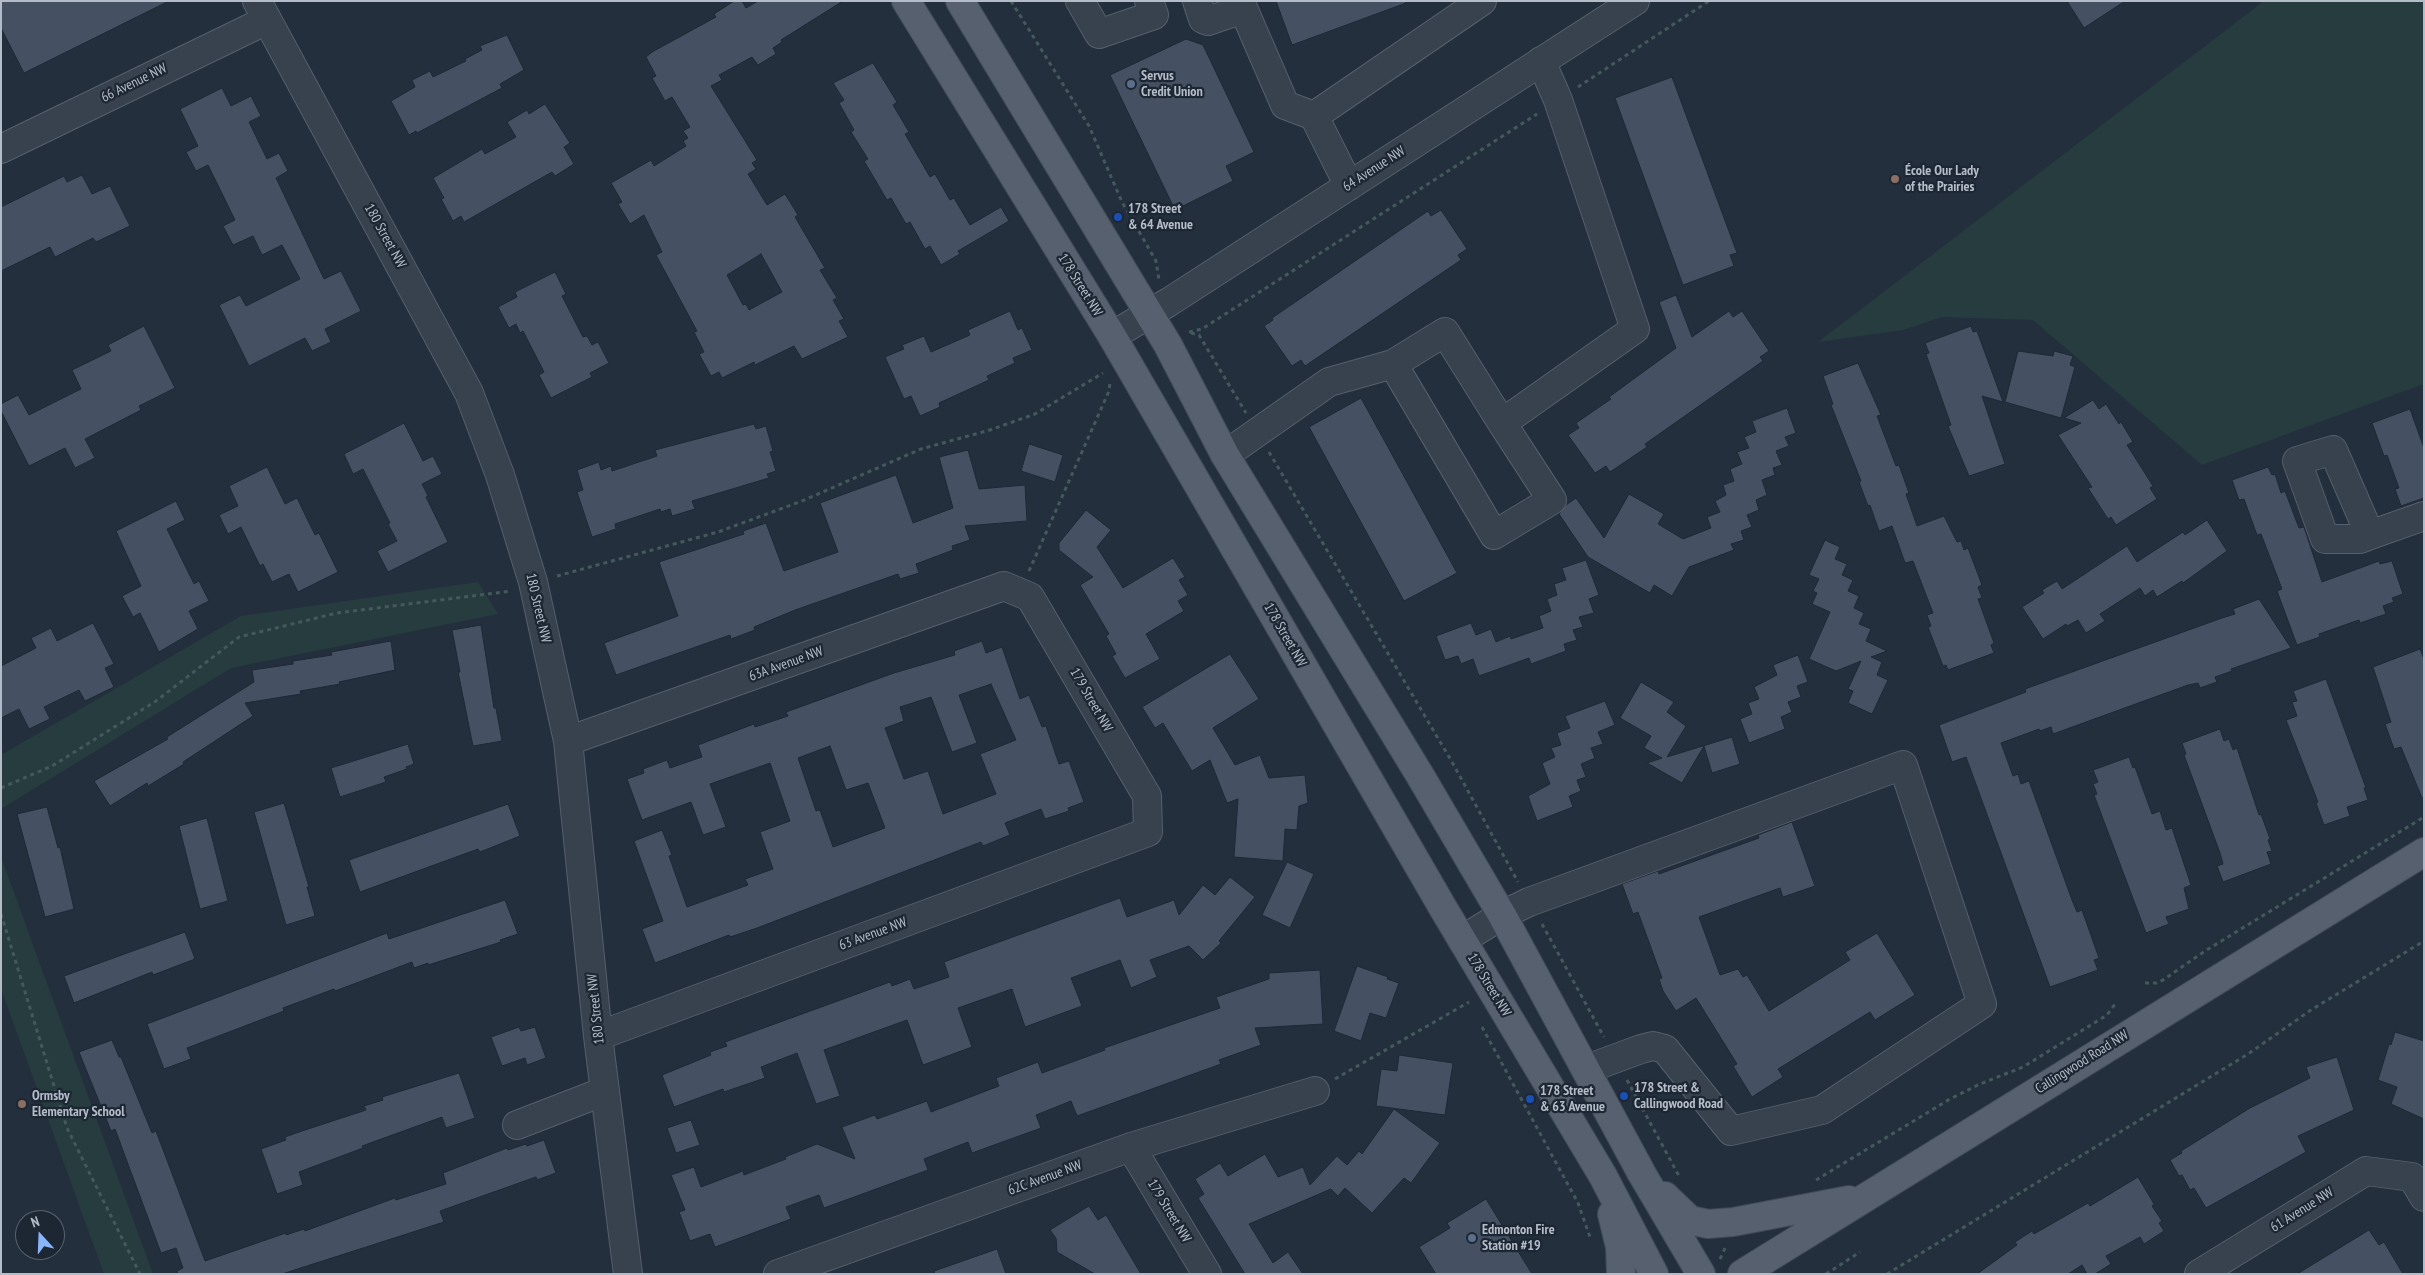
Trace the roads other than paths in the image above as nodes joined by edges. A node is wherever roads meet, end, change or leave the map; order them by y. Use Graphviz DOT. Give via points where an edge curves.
graph roads {
  1 [pos="906,1"];
  2 [pos="960,1"];
  3 [pos="1080,1"];
  4 [pos="1149,1"];
  5 [pos="1197,1"];
  6 [pos="1482,1"];
  7 [pos="1635,1"];
  8 [pos="1242,5"];
  9 [pos="262,10"];
  10 [pos="1541,62"];
  11 [pos="1314,116"];
  12 [pos="2,147"];
  13 [pos="1348,186"];
  14 [pos="1159,308"];
  15 [pos="1112,336"];
  16 [pos="1393,364"];
  17 [pos="1502,424"];
  18 [pos="1224,455"];
  19 [pos="2424,516"];
  20 [pos="2370,536"];
  21 [pos="1012,589"];
  22 [pos="568,741"];
  23 [pos="1148,832"];
  24 [pos="2424,852"];
  25 [pos="1502,915"];
  26 [pos="1462,940"];
  27 [pos="598,1036"];
  28 [pos="1586,1069"];
  29 [pos="1314,1091"];
  30 [pos="606,1092"];
  31 [pos="517,1126"];
  32 [pos="1131,1147"];
  33 [pos="1642,1174"];
  34 [pos="1603,1176"];
  35 [pos="2418,1187"];
  36 [pos="1866,1197"];
  37 [pos="628,1274"];
  38 [pos="778,1274"];
  39 [pos="1207,1274"];
  40 [pos="1621,1274"];
  41 [pos="1654,1274"];
  42 [pos="1700,1274"];
  43 [pos="1742,1274"];
  44 [pos="2199,1274"];
  1 -- 15 [label="main road, 178 Street NW"];
  2 -- 14 [label="main road"];
  3 -- 4 [label="street" via="1099,34 1154,15"];
  5 -- 8 [label="street" via="1203,19 1208,21"];
  6 -- 11 [label="street"];
  7 -- 10 [label="street, 64 Avenue NW"];
  8 -- 11 [label="street" via="1285,105"];
  9 -- 12 [label="street, 66 Avenue NW"];
  9 -- 22 [label="street, 180 Street NW" via="469,393 500,474 533,582"];
  10 -- 13 [label="street, 64 Avenue NW"];
  10 -- 17 [label="street" via="1558,100 1635,329"];
  11 -- 13 [label="street"];
  13 -- 14 [label="street, 64 Avenue NW"];
  14 -- 15 [label="street, 64 Avenue NW"];
  14 -- 18 [label="main road" via="1178,339"];
  15 -- 26 [label="main road, 178 Street NW"];
  16 -- 17 [label="street" via="1445,332"];
  16 -- 17 [label="street" via="1494,535 1552,500"];
  16 -- 18 [label="street" via="1330,382"];
  18 -- 25 [label="main road"];
  19 -- 20 [label="street"];
  21 -- 22 [label="street, 63A Avenue NW"];
  21 -- 23 [label="street, 179 Street NW" via="1030,597 1147,796"];
  22 -- 27 [label="street, 180 Street NW"];
  23 -- 27 [label="street, 63 Avenue NW"];
  24 -- 36 [label="main road, Callingwood Road NW"];
  25 -- 26 [label="street"];
  25 -- 28 [label="main road"];
  25 -- 28 [label="street" via="1529,902 1903,765 1982,1004 1822,1110 1731,1131 1665,1049 1653,1046"];
  26 -- 34 [label="main road, 178 Street NW"];
  27 -- 30 [label="street, 180 Street NW"];
  28 -- 33 [label="main road"];
  29 -- 32 [label="street, 62C Avenue NW"];
  30 -- 31 [label="street"];
  30 -- 37 [label="street, 180 Street NW"];
  32 -- 38 [label="street, 62C Avenue NW"];
  32 -- 39 [label="street, 179 Street NW"];
  33 -- 36 [label="main road" via="1690,1220 1708,1224"];
  33 -- 42 [label="main road"];
  34 -- 40 [label="main road" via="1620,1247"];
  34 -- 41 [label="main road, 178 Street NW"];
  35 -- 44 [label="street, 61 Avenue NW" via="2366,1171"];
  36 -- 43 [label="main road, Callingwood Road NW"];
}
